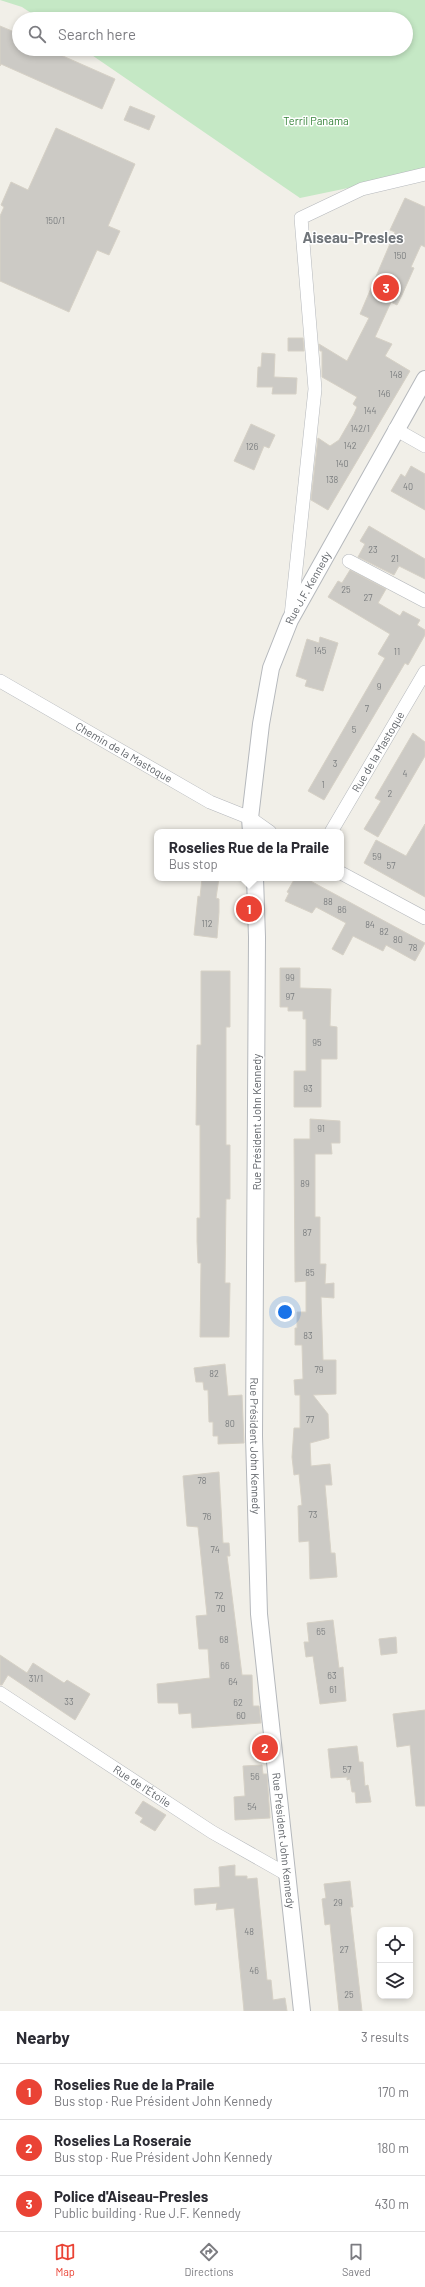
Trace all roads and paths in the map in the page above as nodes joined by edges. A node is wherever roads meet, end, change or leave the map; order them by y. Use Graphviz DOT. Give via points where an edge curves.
graph roads {
  1 [pos="425,174"];
  2 [pos="425,379"];
  3 [pos="395,430"];
  4 [pos="425,446"];
  5 [pos="349,561"];
  6 [pos="425,601"];
  7 [pos="290,620"];
  8 [pos="425,672"];
  9 [pos="0,681"];
  10 [pos="250,825"];
  11 [pos="261,829"];
  12 [pos="333,829"];
  13 [pos="344,876"];
  14 [pos="255,881"];
  15 [pos="425,918"];
  16 [pos="0,1693"];
  17 [pos="288,1875"];
  18 [pos="302,2011"];
  1 -- 7 [label="street" via="362,189 301,218 315,389"];
  2 -- 3 [label="street, Rue J.F. Kennedy"];
  3 -- 4 [label="street"];
  3 -- 7 [label="street, Rue J.F. Kennedy"];
  5 -- 6 [label="street"];
  7 -- 10 [label="street, Rue J.F. Kennedy" via="272,668 261,724"];
  8 -- 12 [label="street, Rue de la Mastoque"];
  9 -- 10 [label="street, Chemin de la Mastoque"];
  10 -- 11 [label="street, Chemin de la Mastoque"];
  13 -- 15 [label="street"];
  14 -- 17 [label="street, Rue Président John Kennedy" via="257,945 254,1436 259,1614"];
  16 -- 17 [label="street, Rue de l'Étoile" via="212,1832"];
  17 -- 18 [label="street, Rue Président John Kennedy"];
}
